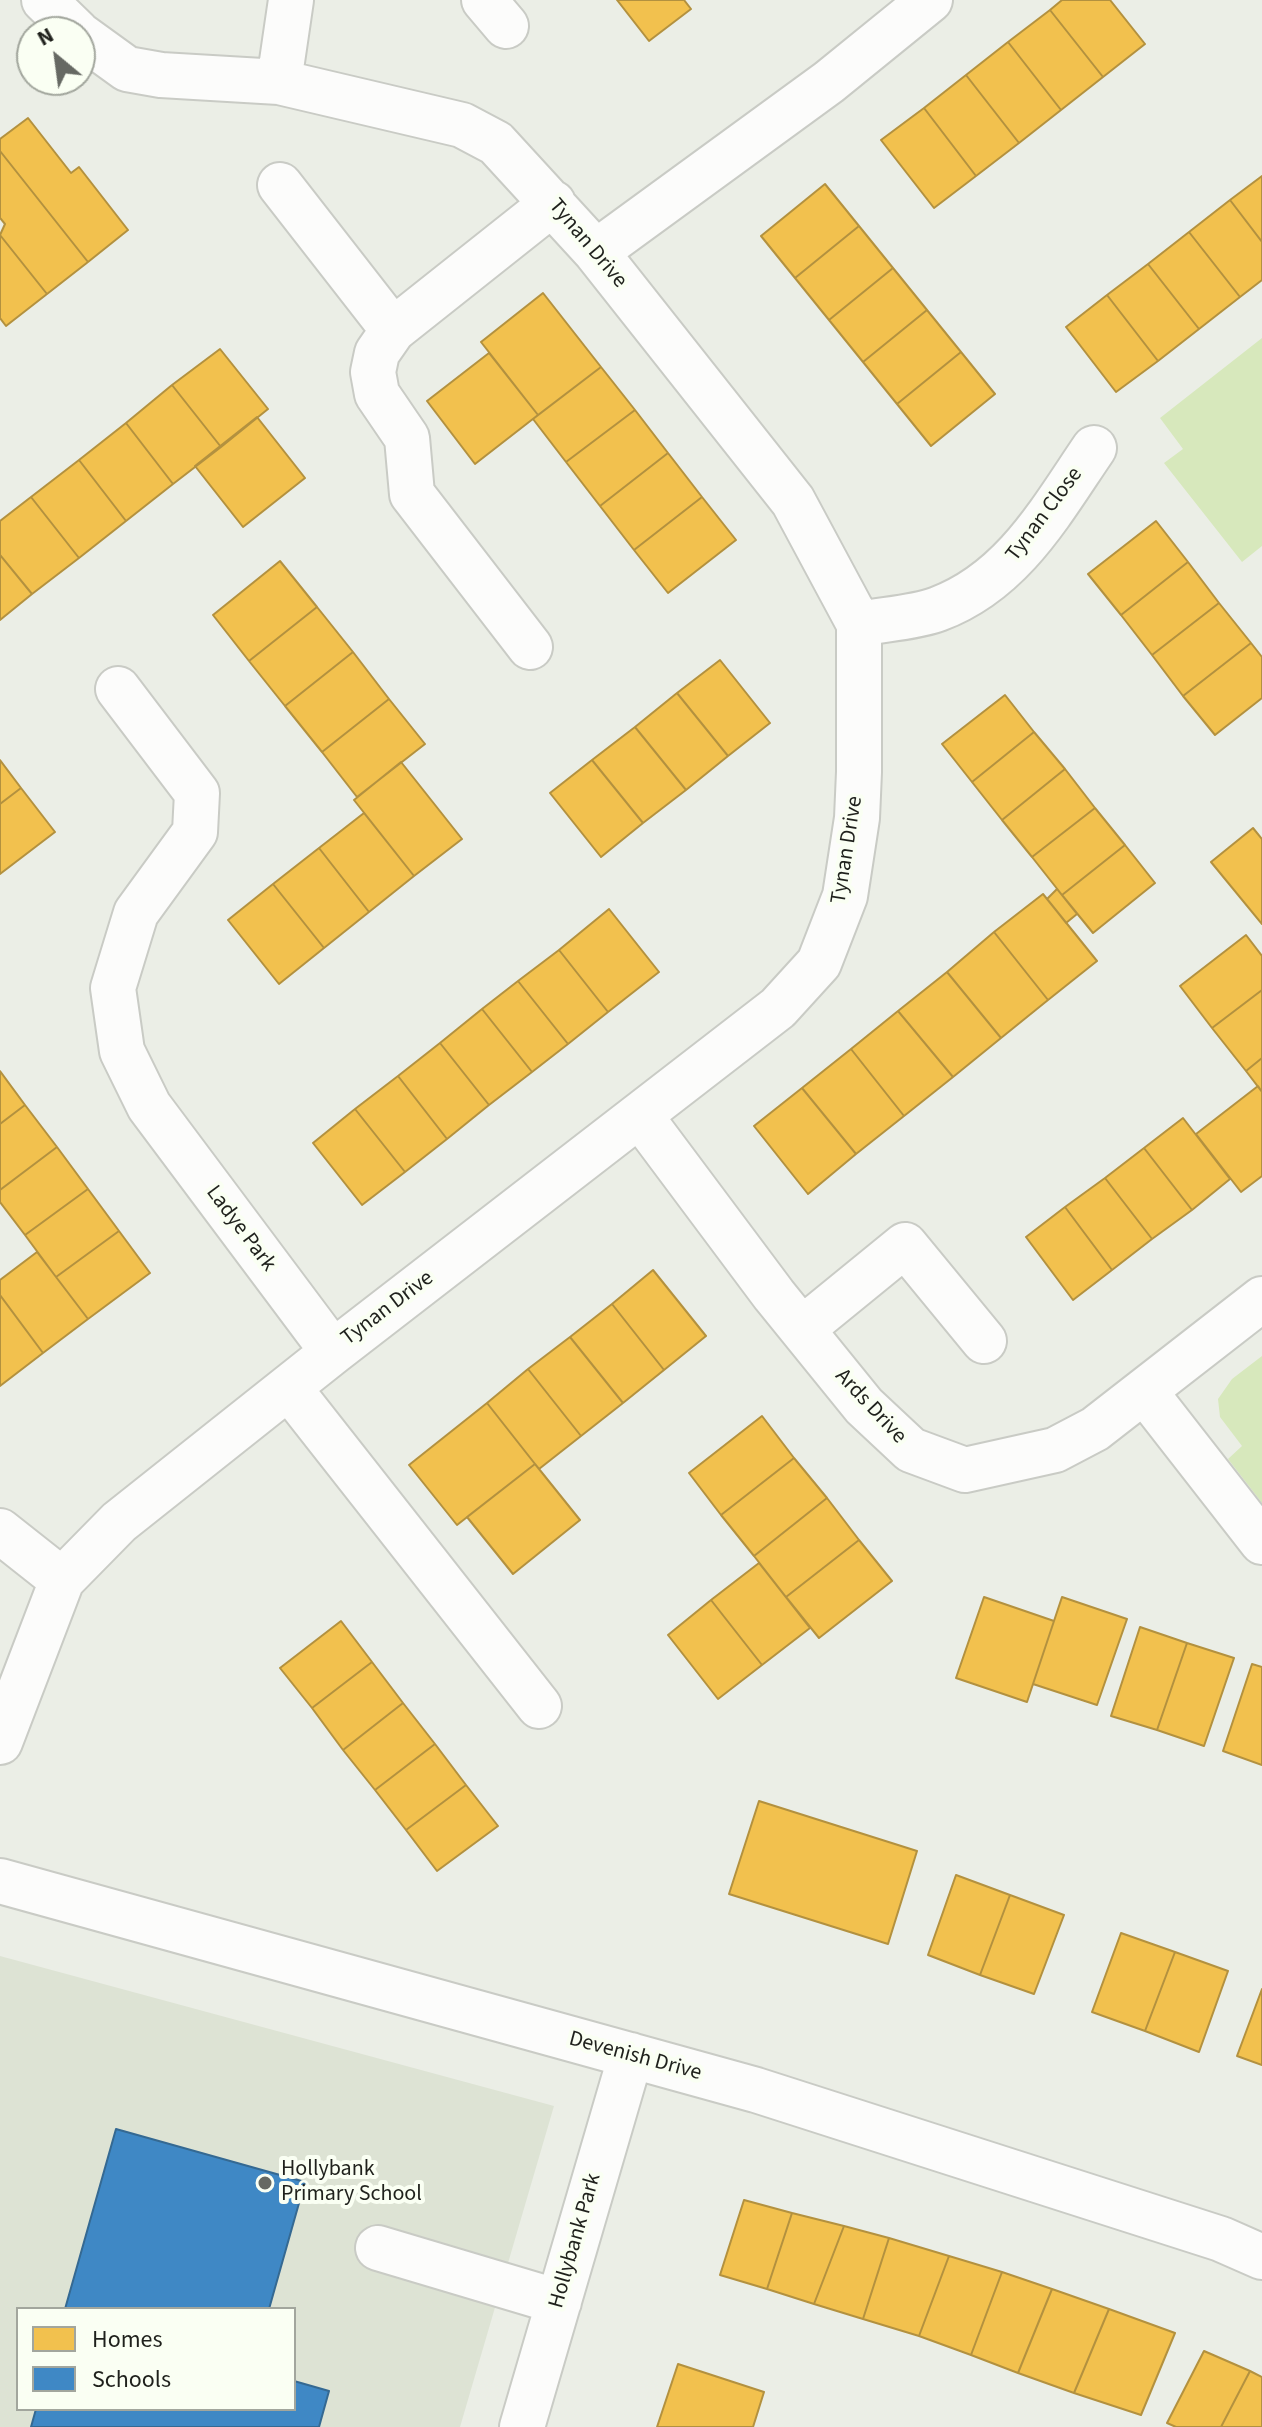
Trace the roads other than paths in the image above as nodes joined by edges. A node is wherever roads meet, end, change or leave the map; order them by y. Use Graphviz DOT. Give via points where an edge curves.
graph roads {
  1 [pos="44,0"];
  2 [pos="291,0"];
  3 [pos="930,0"];
  4 [pos="61,16"];
  5 [pos="96,46"];
  6 [pos="279,82"];
  7 [pos="280,185"];
  8 [pos="553,203"];
  9 [pos="596,252"];
  10 [pos="393,330"];
  11 [pos="1094,448"];
  12 [pos="859,624"];
  13 [pos="530,647"];
  14 [pos="118,689"];
  15 [pos="641,1117"];
  16 [pos="1262,1299"];
  17 [pos="802,1329"];
  18 [pos="984,1341"];
  19 [pos="333,1352"];
  20 [pos="289,1388"];
  21 [pos="1145,1392"];
  22 [pos="0,1531"];
  23 [pos="1262,1542"];
  24 [pos="62,1580"];
  25 [pos="539,1706"];
  26 [pos="0,1742"];
  27 [pos="0,1881"];
  28 [pos="631,2055"];
  29 [pos="378,2248"];
  30 [pos="1262,2257"];
  31 [pos="559,2302"];
  32 [pos="522,2427"];
  1 -- 4 [label="street, Tynan Drive"];
  2 -- 6 [label="street"];
  3 -- 9 [label="street" via="829,82"];
  5 -- 6 [label="street, Tynan Drive" via="127,69"];
  6 -- 8 [label="street, Tynan Drive" via="462,125 496,143"];
  7 -- 10 [label="street"];
  8 -- 9 [label="street, Tynan Drive"];
  8 -- 10 [label="street"];
  9 -- 12 [label="street, Tynan Drive" via="793,501"];
  10 -- 13 [label="street" via="377,353 373,372 377,394 407,438 412,494"];
  11 -- 12 [label="street, Tynan Close" via="1032,539 999,575 937,609"];
  12 -- 15 [label="street, Tynan Drive" via="857,818 845,896 819,963 778,1008"];
  14 -- 19 [label="street, Ladye Park" via="197,793 195,832 136,913 113,988 122,1051 149,1106"];
  15 -- 17 [label="street, Ards Drive"];
  15 -- 19 [label="street, Tynan Drive"];
  16 -- 21 [label="street, Ards Drive"];
  17 -- 18 [label="street" via="905,1245"];
  17 -- 21 [label="street, Ards Drive" via="864,1406 911,1450 965,1470 1055,1450 1095,1429"];
  19 -- 20 [label="street, Tynan Drive"];
  20 -- 24 [label="street, Tynan Drive" via="119,1522"];
  20 -- 25 [label="street"];
  21 -- 23 [label="street"];
  22 -- 24 [label="street"];
  24 -- 26 [label="street, Tynan Drive"];
  27 -- 28 [label="street, Devenish Drive"];
  28 -- 30 [label="street, Devenish Drive" via="966,2157"];
  28 -- 31 [label="street, Hollybank Park"];
  29 -- 31 [label="street"];
  31 -- 32 [label="street, Hollybank Park"];
}
